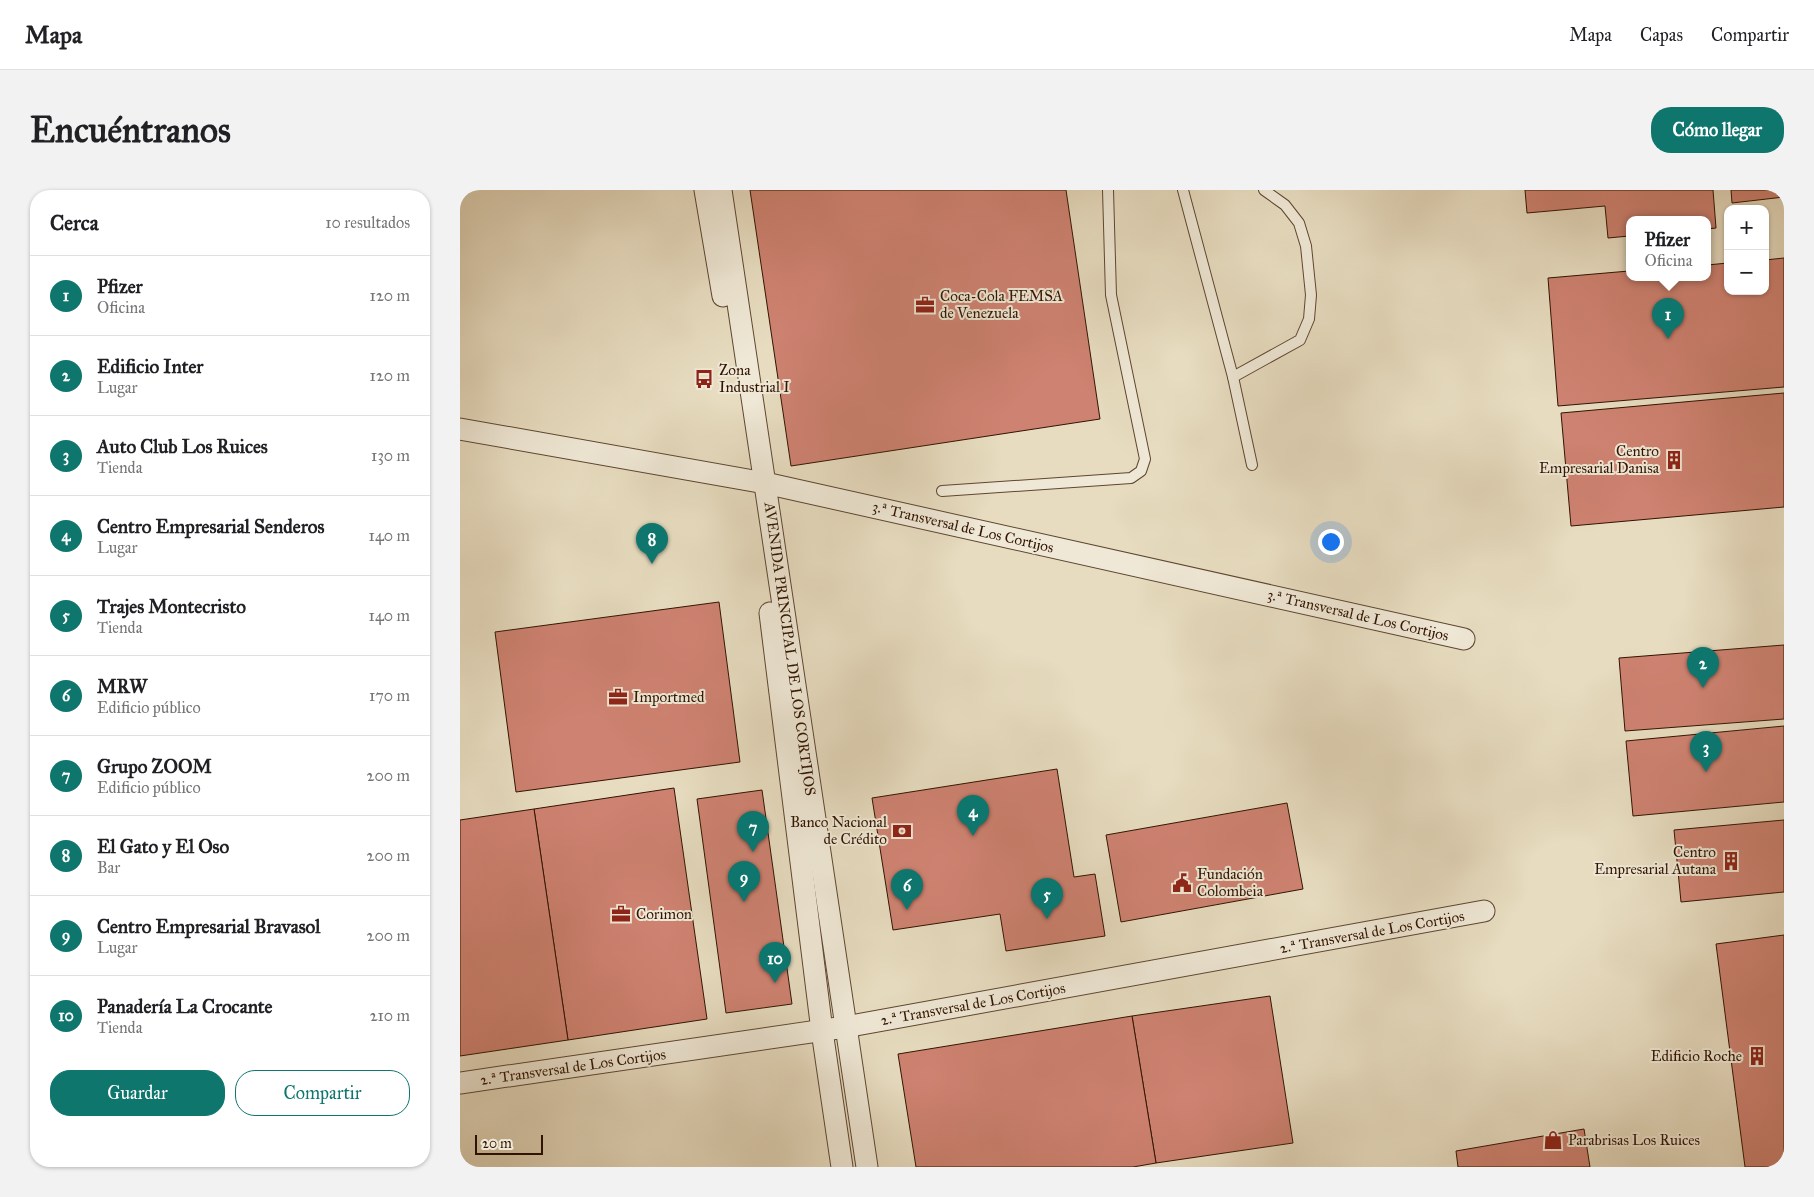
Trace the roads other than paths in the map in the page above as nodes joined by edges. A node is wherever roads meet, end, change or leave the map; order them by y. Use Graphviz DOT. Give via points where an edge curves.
graph roads {
  1 [pos="705,190"];
  2 [pos="721,190"];
  3 [pos="1108,190"];
  4 [pos="1183,190"];
  5 [pos="1264,190"];
  6 [pos="1233,377"];
  7 [pos="460,429"];
  8 [pos="460,440"];
  9 [pos="1252,465"];
  10 [pos="760,487"];
  11 [pos="942,491"];
  12 [pos="1464,639"];
  13 [pos="1484,911"];
  14 [pos="845,1028"];
  15 [pos="822,1031"];
  16 [pos="460,1083"];
  17 [pos="842,1167"];
  18 [pos="867,1167"];
  1 -- 10 [label="street, AVENIDA PRINCIPAL DE LOS CORTIJOS"];
  2 -- 10 [label="street, AVENIDA PRINCIPAL DE LOS CORTIJOS"];
  3 -- 11 [label="lane" via="1111,296 1144,460 1140,471 1131,478"];
  4 -- 6 [label="lane"];
  5 -- 6 [label="lane" via="1284,205 1299,223 1306,246 1311,295 1308,319 1300,340"];
  6 -- 9 [label="lane"];
  7 -- 10 [label="street, 3.ª Transversal de Los Cortijos"];
  8 -- 10 [label="street, 3.ª Transversal de Los Cortijos"];
  10 -- 12 [label="street, 3.ª Transversal de Los Cortijos"];
  10 -- 14 [label="street, AVENIDA PRINCIPAL DE LOS CORTIJOS"];
  10 -- 15 [label="street, AVENIDA PRINCIPAL DE LOS CORTIJOS"];
  13 -- 14 [label="street, 2.ª Transversal de Los Cortijos"];
  14 -- 15 [label="street, 2.ª Transversal de Los Cortijos"];
  14 -- 18 [label="street, AVENIDA PRINCIPAL DE LOS CORTIJOS"];
  15 -- 16 [label="street, 2.ª Transversal de Los Cortijos"];
  15 -- 17 [label="street, AVENIDA PRINCIPAL DE LOS CORTIJOS"];
}
